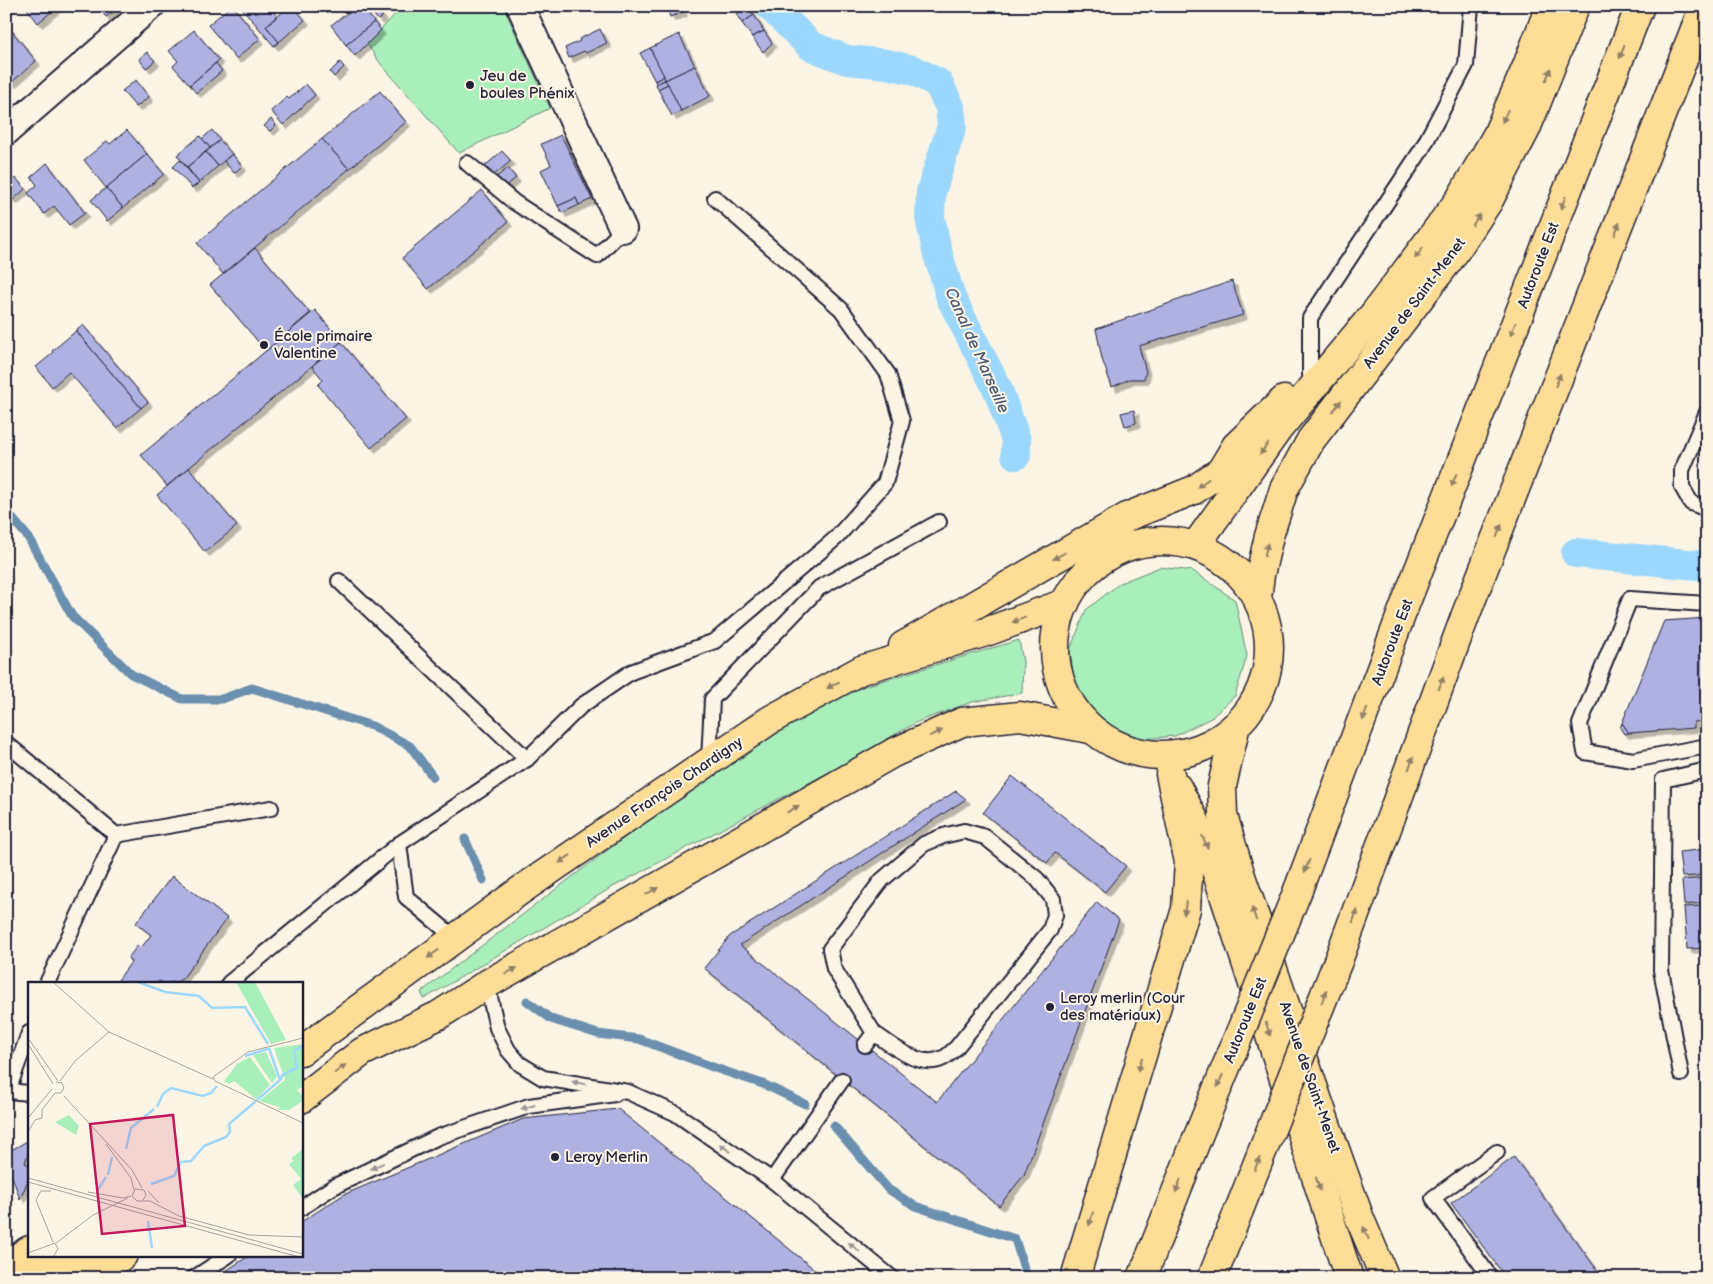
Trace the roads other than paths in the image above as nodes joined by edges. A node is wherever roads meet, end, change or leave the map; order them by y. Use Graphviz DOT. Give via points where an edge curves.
graph roads {
  1 [pos="151,6"];
  2 [pos="520,6"];
  3 [pos="1471,6"];
  4 [pos="1550,6"];
  5 [pos="1575,6"];
  6 [pos="1640,6"];
  7 [pos="1704,6"];
  8 [pos="6,132"];
  9 [pos="467,163"];
  10 [pos="715,198"];
  11 [pos="623,229"];
  12 [pos="1374,314"];
  13 [pos="1310,375"];
  14 [pos="1707,412"];
  15 [pos="1707,509"];
  16 [pos="939,522"];
  17 [pos="1196,545"];
  18 [pos="339,581"];
  19 [pos="1257,598"];
  20 [pos="1064,602"];
  21 [pos="1707,604"];
  22 [pos="861,670"];
  23 [pos="1090,729"];
  24 [pos="1235,729"];
  25 [pos="6,742"];
  26 [pos="1707,746"];
  27 [pos="1134,753"];
  28 [pos="528,759"];
  29 [pos="709,761"];
  30 [pos="1707,770"];
  31 [pos="1170,774"];
  32 [pos="271,808"];
  33 [pos="116,835"];
  34 [pos="400,844"];
  35 [pos="455,938"];
  36 [pos="47,982"];
  37 [pos="230,982"];
  38 [pos="487,984"];
  39 [pos="439,1015"];
  40 [pos="874,1033"];
  41 [pos="28,1036"];
  42 [pos="865,1045"];
  43 [pos="302,1050"];
  44 [pos="1681,1074"];
  45 [pos="842,1080"];
  46 [pos="7,1092"];
  47 [pos="628,1092"];
  48 [pos="28,1093"];
  49 [pos="302,1097"];
  50 [pos="302,1119"];
  51 [pos="1497,1152"];
  52 [pos="772,1180"];
  53 [pos="302,1207"];
  54 [pos="28,1251"];
  55 [pos="60,1256"];
  56 [pos="93,1256"];
  57 [pos="122,1256"];
  58 [pos="227,1256"];
  59 [pos="6,1266"];
  60 [pos="32,1278"];
  61 [pos="64,1278"];
  62 [pos="93,1278"];
  63 [pos="194,1278"];
  64 [pos="892,1278"];
  65 [pos="1075,1278"];
  66 [pos="1142,1278"];
  67 [pos="1213,1278"];
  68 [pos="1350,1278"];
  69 [pos="1385,1278"];
  70 [pos="1491,1278"];
  1 -- 8 [label="street"];
  2 -- 11 [label="street"];
  3 -- 13 [label="lane" via="1466,65 1422,149 1310,318"];
  4 -- 12 [label="main road, Avenue de Saint-Menet, one-way" via="1497,135 1465,191"];
  19 -- 5 [label="main road, Avenue de Saint-Menet, one-way" via="1269,536 1284,489 1311,440 1452,256 1488,202 1526,129"];
  6 -- 66 [label="main road, Autoroute Est, one-way, bridge" via="1298,890"];
  67 -- 7 [label="main road, one-way, bridge" via="1338,961 1466,614"];
  9 -- 11 [label="lane" via="514,202 597,256"];
  10 -- 28 [label="lane" via="841,308 888,374 902,421 885,483 836,538 715,641 631,672 581,706"];
  12 -- 13 [label="main road"];
  12 -- 17 [label="main road, Avenue de Saint-Menet, one-way" via="1279,428"];
  13 -- 22 [label="main road, one-way" via="1236,446 1221,471 1194,490 1129,516"];
  14 -- 15 [label="lane" via="1682,470 1682,487 1692,502"];
  16 -- 29 [label="lane" via="819,588 718,692 712,699"];
  17 -- 19 [label="main road" via="1220,557 1245,579"];
  17 -- 20 [label="main road" via="1172,540 1142,542 1119,550 1094,565"];
  18 -- 28 [label="lane"];
  19 -- 24 [label="main road" via="1268,626 1270,663 1258,699"];
  20 -- 22 [label="main road, Avenue François Chardigny, one-way" via="986,632"];
  20 -- 23 [label="main road" via="1055,640 1058,678 1070,711"];
  21 -- 26 [label="lane" via="1630,599 1580,724 1585,752 1633,760"];
  22 -- 29 [label="main road, Avenue François Chardigny, one-way" via="770,720"];
  23 -- 27 [label="main road"];
  38 -- 23 [label="main road, one-way" via="893,752 962,722 1020,716"];
  24 -- 27 [label="main road" via="1206,748 1175,756"];
  69 -- 24 [label="main road, Avenue de Saint-Menet, one-way" via="1329,1132 1223,815 1222,786"];
  25 -- 33 [label="lane"];
  27 -- 31 [label="main road"];
  28 -- 34 [label="lane"];
  29 -- 35 [label="main road, Avenue François Chardigny, one-way"];
  30 -- 44 [label="lane" via="1663,780 1661,970"];
  31 -- 65 [label="main road, one-way" via="1189,862 1186,909"];
  31 -- 68 [label="main road, Avenue de Saint-Menet, one-way" via="1208,846"];
  32 -- 33 [label="lane"];
  33 -- 36 [label="lane"];
  34 -- 35 [label="lane" via="406,897"];
  34 -- 37 [label="lane"];
  35 -- 43 [label="main road, Avenue François Chardigny, one-way"];
  38 -- 39 [label="main road"];
  47 -- 38 [label="lane, one-way" via="543,1078 520,1064 508,1050 497,1028"];
  49 -- 39 [label="main road, one-way" via="362,1052"];
  39 -- 50 [label="main road"];
  40 -- 40 [label="lane" via="834,969 830,949 882,880 924,844 964,831 985,837 1037,879 1053,899 1055,915 1050,930 956,1048 942,1059 926,1060 905,1055"];
  40 -- 42 [label="lane"];
  41 -- 46 [label="lane"];
  45 -- 52 [label="lane"];
  46 -- 48 [label="lane"];
  52 -- 47 [label="lane, one-way" via="675,1113"];
  47 -- 53 [label="lane, one-way" via="528,1106 438,1137 333,1187"];
  51 -- 70 [label="lane" via="1433,1198"];
  64 -- 52 [label="lane, one-way"];
  54 -- 59 [label="main road"];
  55 -- 60 [label="main road"];
  56 -- 61 [label="main road"];
  57 -- 62 [label="main road"];
  58 -- 63 [label="lane"];
}
